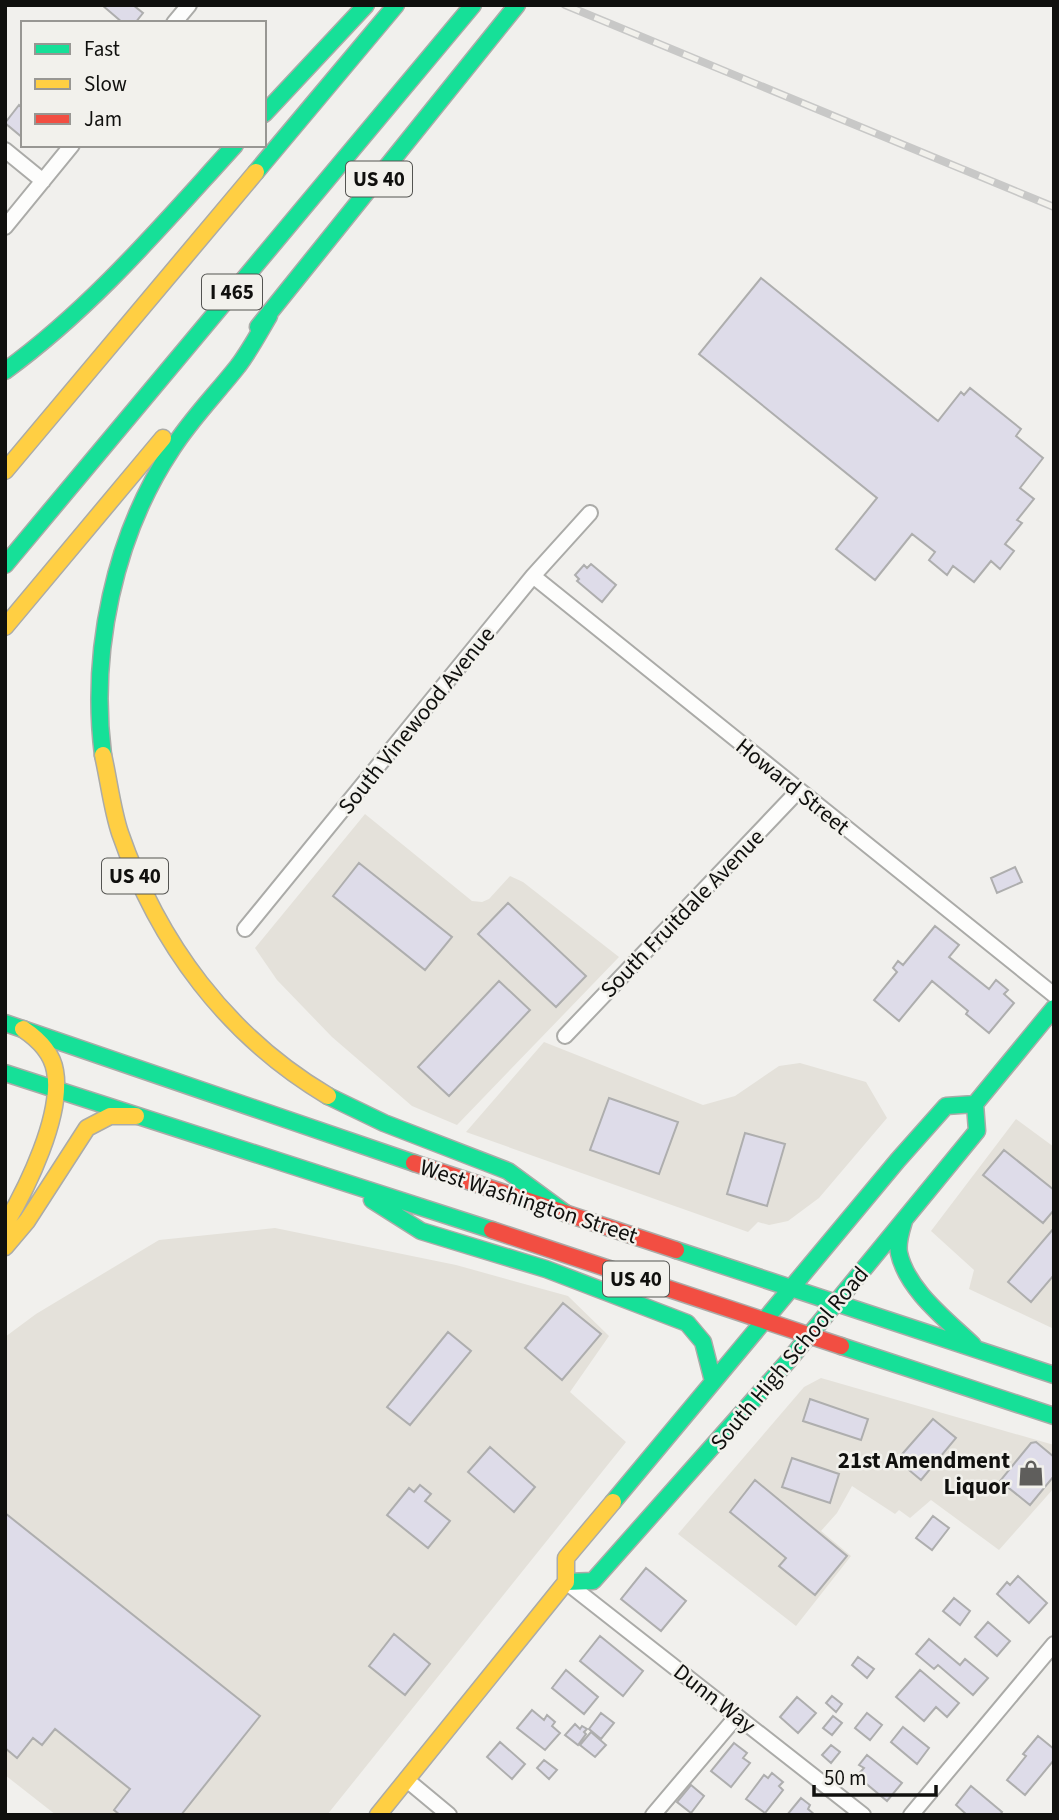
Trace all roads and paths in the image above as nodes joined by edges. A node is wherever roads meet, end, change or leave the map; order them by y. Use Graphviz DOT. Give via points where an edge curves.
graph roads {
  1 [pos="189,5"];
  2 [pos="366,5"];
  3 [pos="396,5"];
  4 [pos="472,5"];
  5 [pos="517,5"];
  6 [pos="176,21"];
  7 [pos="266,112"];
  8 [pos="70,147"];
  9 [pos="233,147"];
  10 [pos="5,150"];
  11 [pos="43,181"];
  12 [pos="5,227"];
  13 [pos="269,316"];
  14 [pos="5,371"];
  15 [pos="5,471"];
  16 [pos="590,513"];
  17 [pos="5,565"];
  18 [pos="533,576"];
  19 [pos="5,627"];
  20 [pos="799,790"];
  21 [pos="244,929"];
  22 [pos="1054,995"];
  23 [pos="1054,1008"];
  24 [pos="5,1023"];
  25 [pos="23,1029"];
  26 [pos="565,1036"];
  27 [pos="5,1073"];
  28 [pos="55,1089"];
  29 [pos="975,1104"];
  30 [pos="136,1116"];
  31 [pos="343,1181"];
  32 [pos="565,1213"];
  33 [pos="904,1221"];
  34 [pos="5,1224"];
  35 [pos="5,1247"];
  36 [pos="792,1288"];
  37 [pos="837,1303"];
  38 [pos="763,1321"];
  39 [pos="810,1336"];
  40 [pos="978,1350"];
  41 [pos="1054,1376"];
  42 [pos="713,1381"];
  43 [pos="1054,1416"];
  44 [pos="566,1582"];
  45 [pos="1054,1644"];
  46 [pos="737,1716"];
  47 [pos="407,1780"];
  48 [pos="378,1815"];
  49 [pos="449,1815"];
  50 [pos="653,1815"];
  51 [pos="863,1815"];
  52 [pos="911,1815"];
  1 -- 6 [label="street"];
  2 -- 7 [label="main road"];
  3 -- 15 [label="main road, I 465"];
  4 -- 17 [label="main road, I 465"];
  5 -- 13 [label="main road, US 40"];
  8 -- 11 [label="street"];
  9 -- 14 [label="main road" via="89,302 56,334"];
  10 -- 11 [label="street"];
  11 -- 12 [label="street"];
  13 -- 19 [label="main road" via="236,349"];
  13 -- 32 [label="main road, US 40" via="245,357 185,429 161,467 138,511 113,584 100,652 99,712 106,785 119,832 138,884 165,936 197,983 255,1044 303,1081 352,1109 510,1172"];
  16 -- 18 [label="street, South Vinewood Avenue"];
  18 -- 20 [label="street, Howard Street"];
  18 -- 21 [label="street, South Vinewood Avenue"];
  20 -- 22 [label="street, Howard Street"];
  20 -- 26 [label="street, South Fruitdale Avenue"];
  23 -- 29 [label="main road"];
  24 -- 25 [label="main road, West Washington Street"];
  25 -- 28 [label="main road" via="38,1039 49,1055 56,1074"];
  25 -- 32 [label="main road, West Washington Street"];
  27 -- 28 [label="main road, West Washington Street / US 40"];
  28 -- 30 [label="main road, West Washington Street / US 40"];
  28 -- 34 [label="main road" via="35,1167"];
  29 -- 33 [label="main road, South High School Road" via="977,1131"];
  29 -- 36 [label="main road, South High School Road" via="946,1106"];
  30 -- 31 [label="main road, West Washington Street / US 40"];
  30 -- 35 [label="main road" via="118,1114 87,1128"];
  31 -- 38 [label="main road, West Washington Street / US 40"];
  31 -- 42 [label="main road" via="421,1231 546,1269 687,1323 707,1348"];
  32 -- 36 [label="main road, West Washington Street"];
  33 -- 37 [label="main road, South High School Road"];
  33 -- 40 [label="main road" via="899,1252 909,1276"];
  36 -- 37 [label="main road, West Washington Street"];
  36 -- 38 [label="main road, South High School Road"];
  37 -- 39 [label="main road, South High School Road"];
  37 -- 40 [label="main road, West Washington Street"];
  38 -- 39 [label="main road, West Washington Street / US 40"];
  38 -- 42 [label="main road, South High School Road"];
  39 -- 43 [label="main road, West Washington Street / US 40"];
  39 -- 44 [label="main road, South High School Road" via="593,1581"];
  40 -- 41 [label="main road, West Washington Street"];
  42 -- 44 [label="main road, South High School Road" via="566,1558"];
  44 -- 46 [label="street, Dunn Way"];
  44 -- 47 [label="main road, South High School Road"];
  45 -- 52 [label="street"];
  46 -- 50 [label="street"];
  46 -- 51 [label="street, Dunn Way"];
  47 -- 48 [label="main road, South High School Road"];
  47 -- 49 [label="street"];
}
